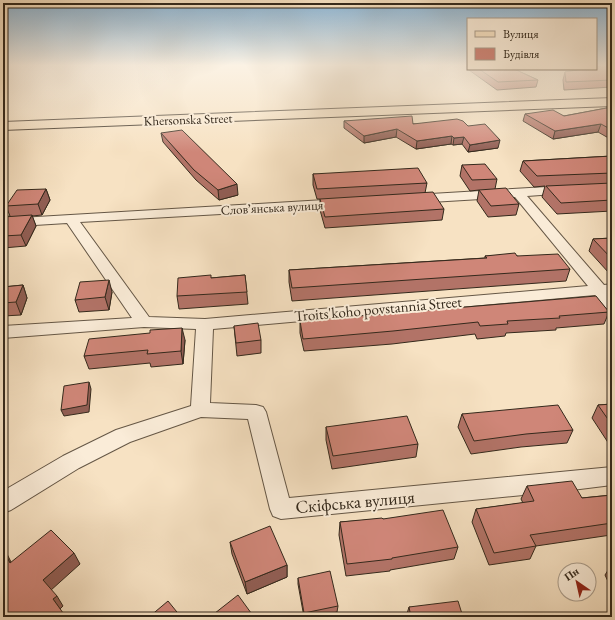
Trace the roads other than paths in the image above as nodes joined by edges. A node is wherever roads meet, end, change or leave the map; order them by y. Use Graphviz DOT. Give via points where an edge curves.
graph roads {
  1 [pos="612,102"];
  2 [pos="3,126"];
  3 [pos="573,190"];
  4 [pos="518,193"];
  5 [pos="400,200"];
  6 [pos="353,202"];
  7 [pos="70,218"];
  8 [pos="3,223"];
  9 [pos="606,289"];
  10 [pos="612,305"];
  11 [pos="144,322"];
  12 [pos="205,324"];
  13 [pos="3,332"];
  14 [pos="200,410"];
  15 [pos="612,476"];
  16 [pos="3,503"];
  1 -- 2 [label="main road, Khersonska Street"];
  3 -- 4 [label="street"];
  4 -- 5 [label="street"];
  4 -- 9 [label="street"];
  6 -- 7 [label="street, Словʼянська вулиця"];
  7 -- 8 [label="street, Словʼянська вулиця"];
  7 -- 11 [label="street"];
  9 -- 10 [label="street"];
  9 -- 12 [label="street, Troits'koho povstannia Street"];
  11 -- 12 [label="street, Troits'koho povstannia Street"];
  11 -- 13 [label="street, Troits'koho povstannia Street"];
  12 -- 14 [label="street"];
  14 -- 15 [label="street, Скіфська вулиця" via="256,412 281,509"];
  14 -- 16 [label="street, Скіфська вулиця" via="123,436 71,462"];
}
